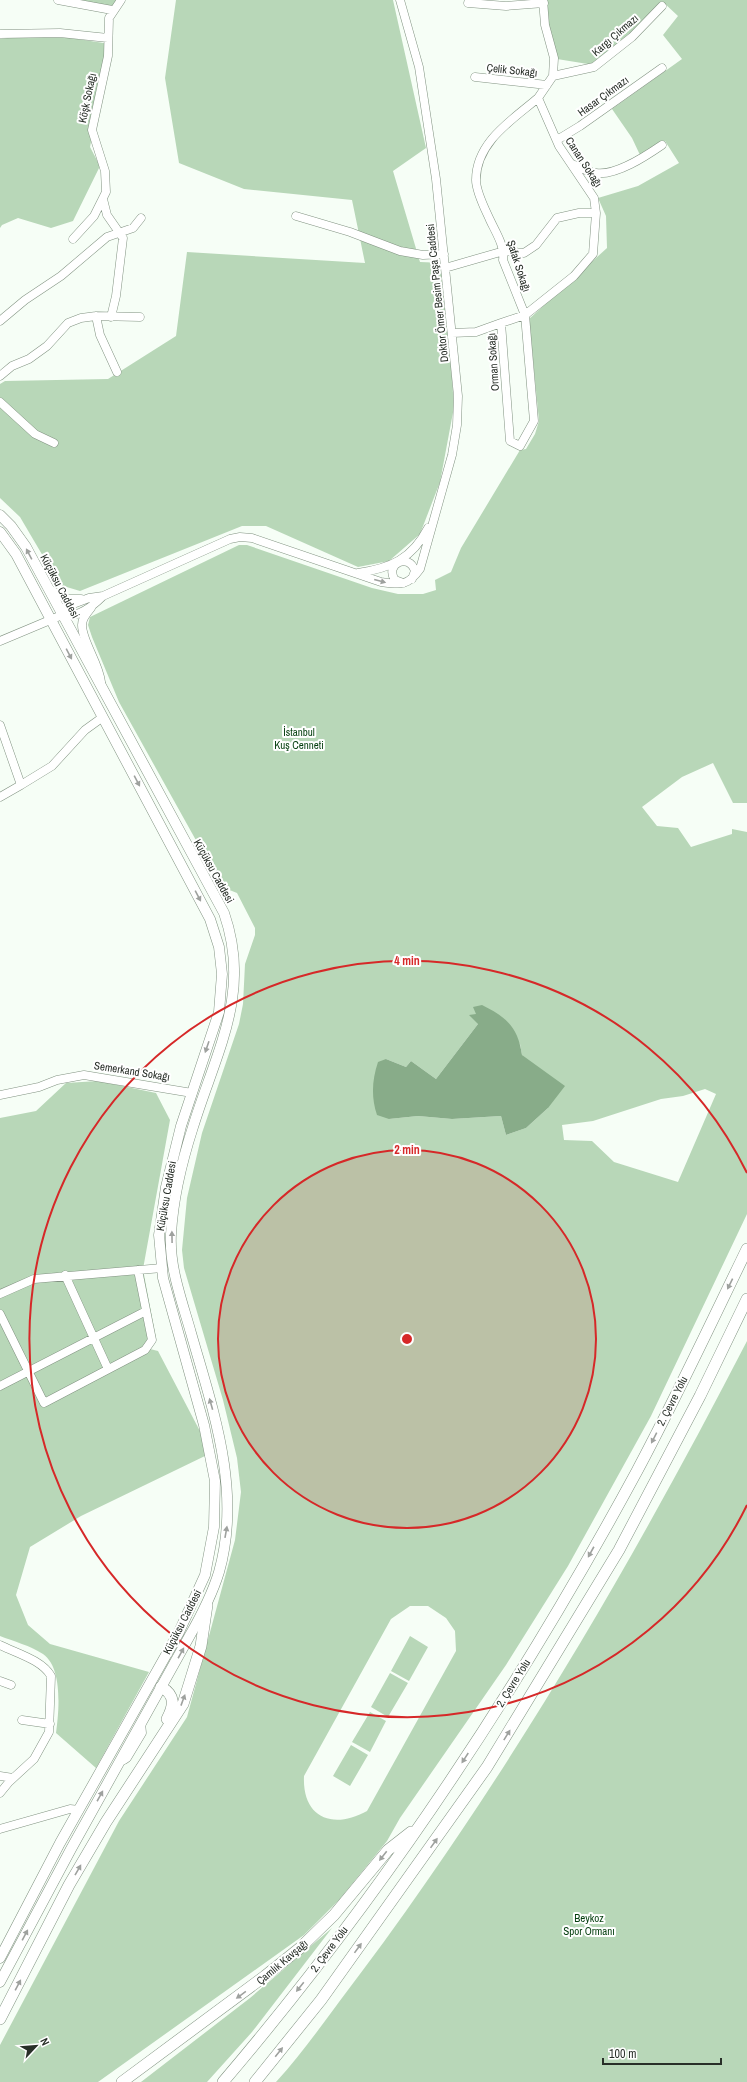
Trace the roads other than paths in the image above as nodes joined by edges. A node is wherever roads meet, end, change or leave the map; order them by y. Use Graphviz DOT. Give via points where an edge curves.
graph roads {
  1 [pos="58,0"];
  2 [pos="121,0"];
  3 [pos="400,0"];
  4 [pos="544,2"];
  5 [pos="468,3"];
  6 [pos="662,6"];
  7 [pos="112,10"];
  8 [pos="0,34"];
  9 [pos="108,38"];
  10 [pos="662,68"];
  11 [pos="553,76"];
  12 [pos="475,77"];
  13 [pos="548,85"];
  14 [pos="538,98"];
  15 [pos="557,140"];
  16 [pos="662,145"];
  17 [pos="572,164"];
  18 [pos="103,199"];
  19 [pos="596,213"];
  20 [pos="296,216"];
  21 [pos="141,218"];
  22 [pos="119,232"];
  23 [pos="73,239"];
  24 [pos="504,251"];
  25 [pos="444,254"];
  26 [pos="445,268"];
  27 [pos="525,315"];
  28 [pos="96,316"];
  29 [pos="111,317"];
  30 [pos="140,317"];
  31 [pos="0,321"];
  32 [pos="501,323"];
  33 [pos="452,333"];
  34 [pos="117,372"];
  35 [pos="0,376"];
  36 [pos="0,402"];
  37 [pos="54,443"];
  38 [pos="520,446"];
  39 [pos="435,514"];
  40 [pos="0,516"];
  41 [pos="0,532"];
  42 [pos="398,562"];
  43 [pos="22,566"];
  44 [pos="356,573"];
  45 [pos="408,582"];
  46 [pos="48,588"];
  47 [pos="104,596"];
  48 [pos="89,598"];
  49 [pos="93,606"];
  50 [pos="62,615"];
  51 [pos="51,620"];
  52 [pos="0,641"];
  53 [pos="102,689"];
  54 [pos="103,716"];
  55 [pos="0,725"];
  56 [pos="3,740"];
  57 [pos="136,754"];
  58 [pos="125,759"];
  59 [pos="21,785"];
  60 [pos="0,797"];
  61 [pos="214,1028"];
  62 [pos="225,1032"];
  63 [pos="192,1092"];
  64 [pos="0,1095"];
  65 [pos="203,1096"];
  66 [pos="747,1248"];
  67 [pos="174,1266"];
  68 [pos="162,1268"];
  69 [pos="138,1270"];
  70 [pos="65,1275"];
  71 [pos="0,1294"];
  72 [pos="747,1299"];
  73 [pos="146,1311"];
  74 [pos="0,1314"];
  75 [pos="94,1337"];
  76 [pos="108,1369"];
  77 [pos="28,1372"];
  78 [pos="0,1386"];
  79 [pos="227,1491"];
  80 [pos="215,1494"];
  81 [pos="207,1605"];
  82 [pos="0,1645"];
  83 [pos="0,1681"];
  84 [pos="11,1685"];
  85 [pos="162,1687"];
  86 [pos="146,1688"];
  87 [pos="22,1720"];
  88 [pos="50,1724"];
  89 [pos="0,1776"];
  90 [pos="13,1778"];
  91 [pos="131,1782"];
  92 [pos="0,1793"];
  93 [pos="79,1810"];
  94 [pos="90,1815"];
  95 [pos="424,1822"];
  96 [pos="0,1829"];
  97 [pos="0,1958"];
  98 [pos="0,1982"];
  99 [pos="0,2019"];
  100 [pos="122,2082"];
  101 [pos="223,2082"];
  102 [pos="255,2082"];
  1 -- 7 [label="street"];
  2 -- 7 [label="street"];
  3 -- 25 [label="street, Doktor Ömer Besim Paşa Caddesi" via="419,67 436,179"];
  4 -- 5 [label="street" via="506,6"];
  4 -- 11 [label="street" via="545,25 554,58"];
  6 -- 11 [label="street, Kargı Çıkmazı" via="632,37 594,67"];
  7 -- 9 [label="street, Köşk Sokağı"];
  8 -- 9 [label="street" via="60,33"];
  9 -- 18 [label="street, Köşk Sokağı" via="108,56 92,130 105,171 106,192"];
  10 -- 15 [label="street, Hasar Çıkmazı"];
  11 -- 13 [label="street"];
  12 -- 13 [label="street, Çelik Sokağı"];
  13 -- 14 [label="street"];
  14 -- 15 [label="street, Canan Sokağı"];
  14 -- 24 [label="street, Şafak Sokağı" via="489,141 479,164 476,181 485,210"];
  15 -- 17 [label="street, Canan Sokağı"];
  16 -- 17 [label="street" via="642,159 616,170 596,173"];
  17 -- 19 [label="street, Canan Sokağı" via="594,198"];
  18 -- 22 [label="street" via="107,215"];
  18 -- 23 [label="street, Köşk Sokağı" via="94,216"];
  19 -- 24 [label="street" via="579,212 557,218 536,244 524,253"];
  19 -- 27 [label="street, Canan Sokağı" via="593,254 574,276"];
  20 -- 25 [label="street" via="350,232 400,251 423,255"];
  21 -- 22 [label="street" via="133,228"];
  22 -- 29 [label="street" via="123,238"];
  22 -- 31 [label="street" via="107,237 61,276 25,300"];
  24 -- 26 [label="street"];
  24 -- 27 [label="street, Şafak Sokağı" via="503,260"];
  25 -- 26 [label="street, Doktor Ömer Besim Paşa Caddesi"];
  26 -- 33 [label="street, Doktor Ömer Besim Paşa Caddesi"];
  27 -- 32 [label="street"];
  27 -- 38 [label="street, Şafak Sokağı" via="534,421"];
  28 -- 29 [label="street"];
  28 -- 34 [label="street" via="100,335"];
  28 -- 35 [label="street" via="68,323 47,346"];
  29 -- 30 [label="street"];
  32 -- 33 [label="street, Orman Sokağı" via="476,332"];
  32 -- 38 [label="street, Orman Sokağı" via="510,441"];
  33 -- 39 [label="street, Doktor Ömer Besim Paşa Caddesi" via="458,396 457,425 452,455"];
  36 -- 37 [label="street" via="35,434"];
  39 -- 42 [label="street" via="424,537"];
  39 -- 45 [label="street, Doktor Ömer Besim Paşa Caddesi" via="424,561"];
  46 -- 40 [label="main road, Küçüksu Caddesi, one-way" via="26,547 11,526"];
  41 -- 43 [label="main road, Küçüksu Caddesi"];
  42 -- 44 [label="street" via="378,570"];
  42 -- 45 [label="street" via="392,569 393,577 398,582"];
  42 -- 45 [label="street" via="406,561 412,564 415,570"];
  43 -- 50 [label="main road" via="32,571 53,611"];
  43 -- 51 [label="main road, Küçüksu Caddesi"];
  44 -- 45 [label="street, one-way" via="381,582"];
  44 -- 47 [label="street" via="252,538 240,537 230,539"];
  46 -- 48 [label="street" via="72,600"];
  46 -- 50 [label="main road, Küçüksu Caddesi"];
  47 -- 48 [label="street"];
  47 -- 49 [label="street"];
  48 -- 50 [label="street" via="65,607"];
  49 -- 50 [label="street" via="70,616"];
  49 -- 53 [label="street" via="85,615 82,625 99,670"];
  50 -- 51 [label="street"];
  50 -- 53 [label="main road, Küçüksu Caddesi"];
  51 -- 52 [label="street"];
  51 -- 54 [label="main road, Küçüksu Caddesi, one-way"];
  53 -- 57 [label="main road, Küçüksu Caddesi"];
  54 -- 58 [label="main road, Küçüksu Caddesi"];
  54 -- 59 [label="street" via="85,730 52,766"];
  55 -- 56 [label="street"];
  56 -- 59 [label="street"];
  57 -- 58 [label="main road"];
  57 -- 62 [label="main road, Küçüksu Caddesi" via="224,913 229,928 234,946 235,974 231,1014"];
  58 -- 61 [label="main road, Küçüksu Caddesi, one-way" via="212,924 219,947 222,974 219,1012"];
  59 -- 60 [label="street"];
  61 -- 62 [label="main road"];
  61 -- 63 [label="main road, Küçüksu Caddesi, one-way"];
  62 -- 65 [label="main road, Küçüksu Caddesi"];
  63 -- 64 [label="street, Semerkand Sokağı" via="84,1075"];
  63 -- 65 [label="main road"];
  63 -- 68 [label="main road, Küçüksu Caddesi" via="166,1187 159,1235"];
  67 -- 65 [label="main road, Küçüksu Caddesi, one-way" via="171,1235 177,1189"];
  66 -- 95 [label="highway, 2. Çevre Yolu, one-way" via="638,1470 558,1610"];
  67 -- 68 [label="main road"];
  79 -- 67 [label="main road, Küçüksu Caddesi, one-way" via="216,1422"];
  68 -- 69 [label="street"];
  68 -- 80 [label="main road, Küçüksu Caddesi" via="204,1425 215,1481"];
  69 -- 70 [label="street"];
  69 -- 73 [label="street"];
  70 -- 71 [label="street" via="34,1279"];
  70 -- 75 [label="street"];
  102 -- 72 [label="highway, 2. Çevre Yolu, one-way" via="321,2000 487,1767 619,1550 700,1396"];
  73 -- 75 [label="street"];
  73 -- 76 [label="street" via="152,1340 145,1350"];
  74 -- 77 [label="street"];
  75 -- 76 [label="street"];
  75 -- 77 [label="street"];
  76 -- 77 [label="street" via="44,1403"];
  77 -- 78 [label="street"];
  79 -- 80 [label="main road"];
  81 -- 79 [label="main road, Küçüksu Caddesi, one-way" via="219,1571 227,1527"];
  80 -- 86 [label="main road, Küçüksu Caddesi" via="214,1527 205,1575 179,1632"];
  85 -- 81 [label="main road, Küçüksu Caddesi, one-way"];
  91 -- 81 [label="highway, one-way" via="183,1704 200,1646"];
  82 -- 88 [label="street" via="48,1670 51,1676"];
  83 -- 84 [label="street"];
  85 -- 86 [label="main road"];
  85 -- 91 [label="highway" via="172,1697 173,1704"];
  94 -- 85 [label="main road, Küçüksu Caddesi, one-way"];
  86 -- 93 [label="main road, Küçüksu Caddesi"];
  87 -- 88 [label="street"];
  88 -- 90 [label="street" via="49,1732 34,1759"];
  89 -- 90 [label="street"];
  90 -- 92 [label="street"];
  99 -- 91 [label="highway, one-way" via="69,1885"];
  93 -- 94 [label="main road"];
  93 -- 96 [label="street" via="70,1809"];
  93 -- 97 [label="main road, Küçüksu Caddesi"];
  98 -- 94 [label="main road, Küçüksu Caddesi, one-way"];
  95 -- 100 [label="highway, Çamlık Kavşağı, one-way" via="388,1850 334,1915 300,1948"];
  95 -- 101 [label="highway, 2. Çevre Yolu, one-way" via="304,1982"];
}
